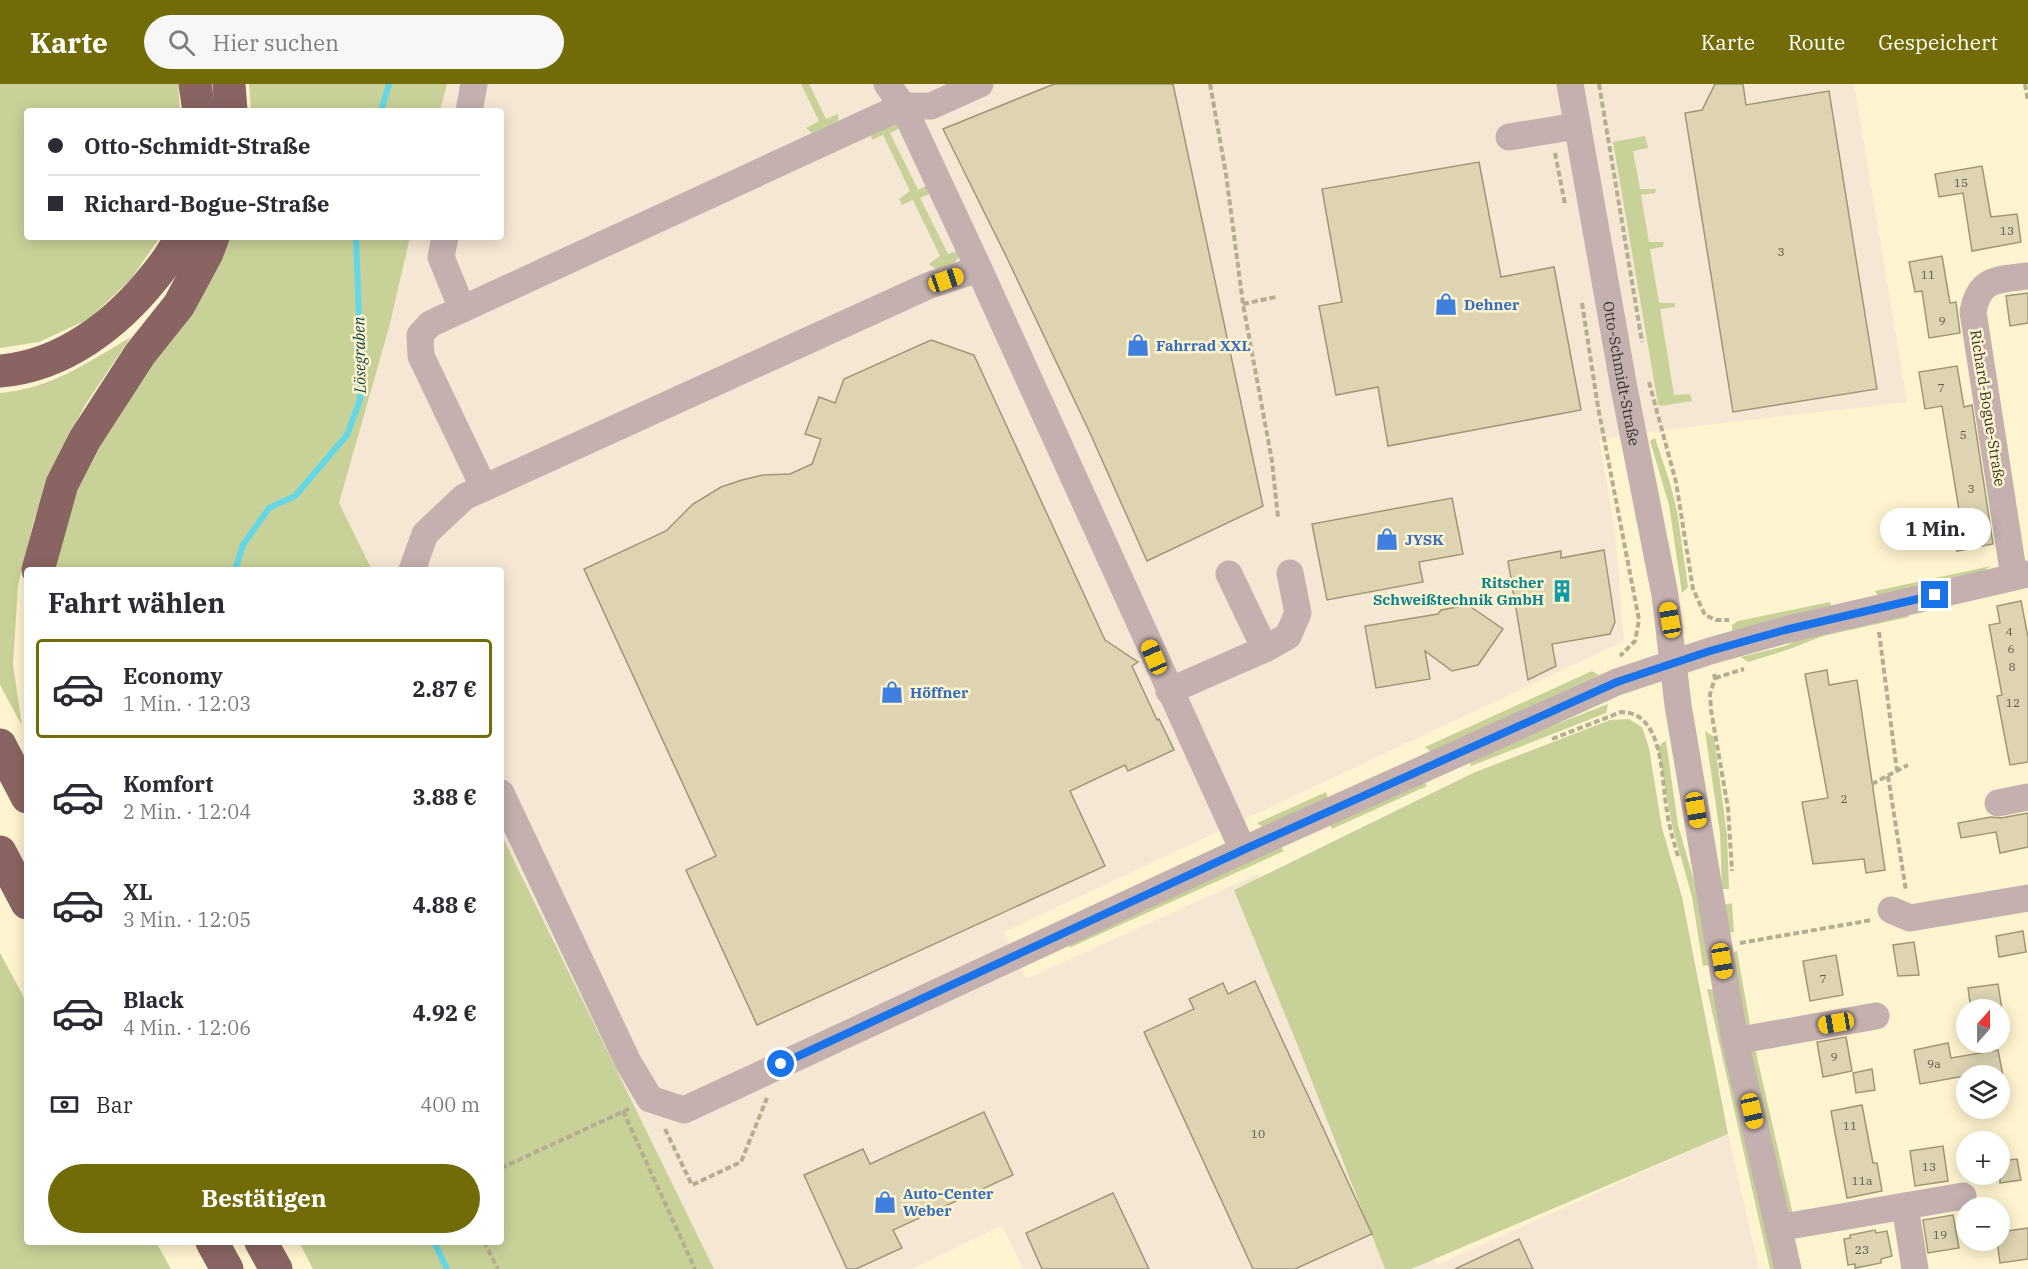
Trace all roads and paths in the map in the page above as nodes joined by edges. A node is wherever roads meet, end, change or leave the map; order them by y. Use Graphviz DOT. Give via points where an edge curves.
graph roads {
  1 [pos="195,84"];
  2 [pos="229,84"];
  3 [pos="474,84"];
  4 [pos="887,84"];
  5 [pos="980,84"];
  6 [pos="1210,84"];
  7 [pos="1570,84"];
  8 [pos="1599,84"];
  9 [pos="2025,84"];
  10 [pos="2028,102"];
  11 [pos="903,106"];
  12 [pos="199,108"];
  13 [pos="231,108"];
  14 [pos="470,108"];
  15 [pos="1577,126"];
  16 [pos="1551,130"];
  17 [pos="1509,137"];
  18 [pos="1566,208"];
  19 [pos="178,240"];
  20 [pos="212,240"];
  21 [pos="444,240"];
  22 [pos="979,269"];
  23 [pos="2028,276"];
  24 [pos="1581,293"];
  25 [pos="1276,297"];
  26 [pos="1244,304"];
  27 [pos="462,309"];
  28 [pos="1642,343"];
  29 [pos="0,371"];
  30 [pos="1648,376"];
  31 [pos="484,488"];
  32 [pos="1278,517"];
  33 [pos="39,567"];
  34 [pos="413,567"];
  35 [pos="1290,573"];
  36 [pos="1229,574"];
  37 [pos="2021,576"];
  38 [pos="1729,620"];
  39 [pos="1879,629"];
  40 [pos="1635,641"];
  41 [pos="1265,649"];
  42 [pos="1673,663"];
  43 [pos="1715,678"];
  44 [pos="1169,691"];
  45 [pos="1549,741"];
  46 [pos="0,746"];
  47 [pos="1908,765"];
  48 [pos="1897,771"];
  49 [pos="1888,776"];
  50 [pos="1872,784"];
  51 [pos="24,791"];
  52 [pos="2028,797"];
  53 [pos="504,799"];
  54 [pos="1998,803"];
  55 [pos="1238,841"];
  56 [pos="0,852"];
  57 [pos="1678,858"];
  58 [pos="15,884"];
  59 [pos="1723,897"];
  60 [pos="2028,898"];
  61 [pos="1900,914"];
  62 [pos="1732,942"];
  63 [pos="1875,1016"];
  64 [pos="1735,1041"];
  65 [pos="768,1094"];
  66 [pos="650,1099"];
  67 [pos="623,1111"];
  68 [pos="665,1128"];
  69 [pos="504,1167"];
  70 [pos="1963,1196"];
  71 [pos="1905,1206"];
  72 [pos="1779,1228"];
  73 [pos="214,1245"];
  74 [pos="263,1245"];
  75 [pos="486,1245"];
  76 [pos="227,1269"];
  77 [pos="276,1269"];
  78 [pos="498,1269"];
  79 [pos="695,1269"];
  80 [pos="1788,1269"];
  81 [pos="1915,1269"];
  1 -- 12 [label="highway"];
  2 -- 13 [label="highway"];
  3 -- 14 [label="street"];
  4 -- 11 [label="street"];
  5 -- 11 [label="street" via="931,106"];
  6 -- 26 [label="path"];
  7 -- 15 [label="street, Otto-Schmidt-Straße"];
  8 -- 28 [label="path"];
  9 -- 10 [label="path"];
  11 -- 22 [label="street"];
  11 -- 27 [label="street"];
  15 -- 16 [label="street"];
  15 -- 42 [label="street, Otto-Schmidt-Straße" via="1665,595"];
  16 -- 17 [label="street"];
  16 -- 18 [label="path"];
  19 -- 29 [label="highway" via="137,299 85,342 40,362"];
  20 -- 33 [label="highway" via="179,305 140,354 85,439 62,484"];
  21 -- 27 [label="street" via="441,257"];
  22 -- 31 [label="street" via="930,285"];
  22 -- 44 [label="street"];
  23 -- 37 [label="street, Richard-Bogue-Straße" via="1990,281 1978,292 1973,312"];
  24 -- 40 [label="path" via="1598,407 1639,620"];
  25 -- 26 [label="path"];
  26 -- 32 [label="path"];
  27 -- 31 [label="street" via="430,324 420,335 421,356"];
  30 -- 38 [label="path" via="1676,482 1693,589 1705,615"];
  31 -- 34 [label="street" via="464,497 424,534"];
  35 -- 41 [label="street" via="1298,613 1288,636"];
  36 -- 41 [label="street"];
  37 -- 42 [label="street, Richard-Bogue-Straße" via="1785,630"];
  39 -- 48 [label="path"];
  41 -- 44 [label="street"];
  42 -- 55 [label="street" via="1617,682"];
  42 -- 59 [label="street, Otto-Schmidt-Straße" via="1678,705"];
  43 -- 59 [label="path" via="1711,710 1728,808"];
  44 -- 55 [label="street"];
  45 -- 57 [label="path" via="1622,712 1645,720 1657,746"];
  46 -- 51 [label="highway"];
  47 -- 48 [label="path"];
  48 -- 49 [label="path"];
  49 -- 50 [label="path"];
  49 -- 61 [label="path"];
  52 -- 54 [label="street"];
  53 -- 66 [label="street" via="628,1062"];
  55 -- 66 [label="street" via="684,1110"];
  56 -- 58 [label="highway"];
  59 -- 62 [label="street, Otto-Schmidt-Straße"];
  60 -- 61 [label="street"];
  61 -- 62 [label="path"];
  62 -- 64 [label="street, Otto-Schmidt-Straße"];
  63 -- 64 [label="street"];
  64 -- 72 [label="street, Otto-Schmidt-Straße"];
  65 -- 68 [label="path" via="741,1162 692,1185"];
  66 -- 67 [label="path"];
  67 -- 69 [label="path"];
  67 -- 79 [label="path"];
  70 -- 71 [label="street"];
  71 -- 72 [label="street"];
  71 -- 81 [label="street"];
  72 -- 80 [label="street, Otto-Schmidt-Straße"];
  73 -- 76 [label="highway"];
  74 -- 77 [label="highway"];
  75 -- 78 [label="path"];
}
